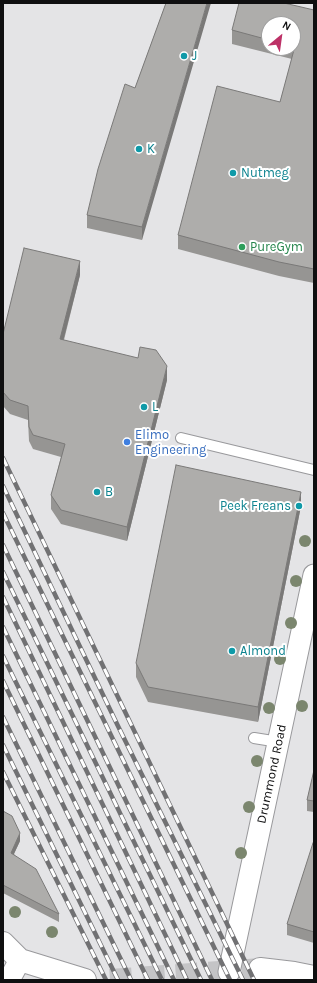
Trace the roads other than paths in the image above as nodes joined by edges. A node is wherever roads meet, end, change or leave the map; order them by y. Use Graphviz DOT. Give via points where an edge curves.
graph roads {
  1 [pos="182,438"];
  2 [pos="314,470"];
  3 [pos="314,575"];
  4 [pos="254,738"];
  5 [pos="279,742"];
  6 [pos="3,943"];
  7 [pos="20,960"];
  8 [pos="260,969"];
  9 [pos="229,972"];
  10 [pos="300,977"];
  11 [pos="9,980"];
  12 [pos="85,980"];
  1 -- 2 [label="lane"];
  3 -- 5 [label="street, Drummond Road"];
  4 -- 5 [label="lane"];
  5 -- 9 [label="street, Drummond Road"];
  6 -- 7 [label="main road"];
  7 -- 11 [label="street"];
  7 -- 12 [label="main road"];
  8 -- 10 [label="main road"];
}
